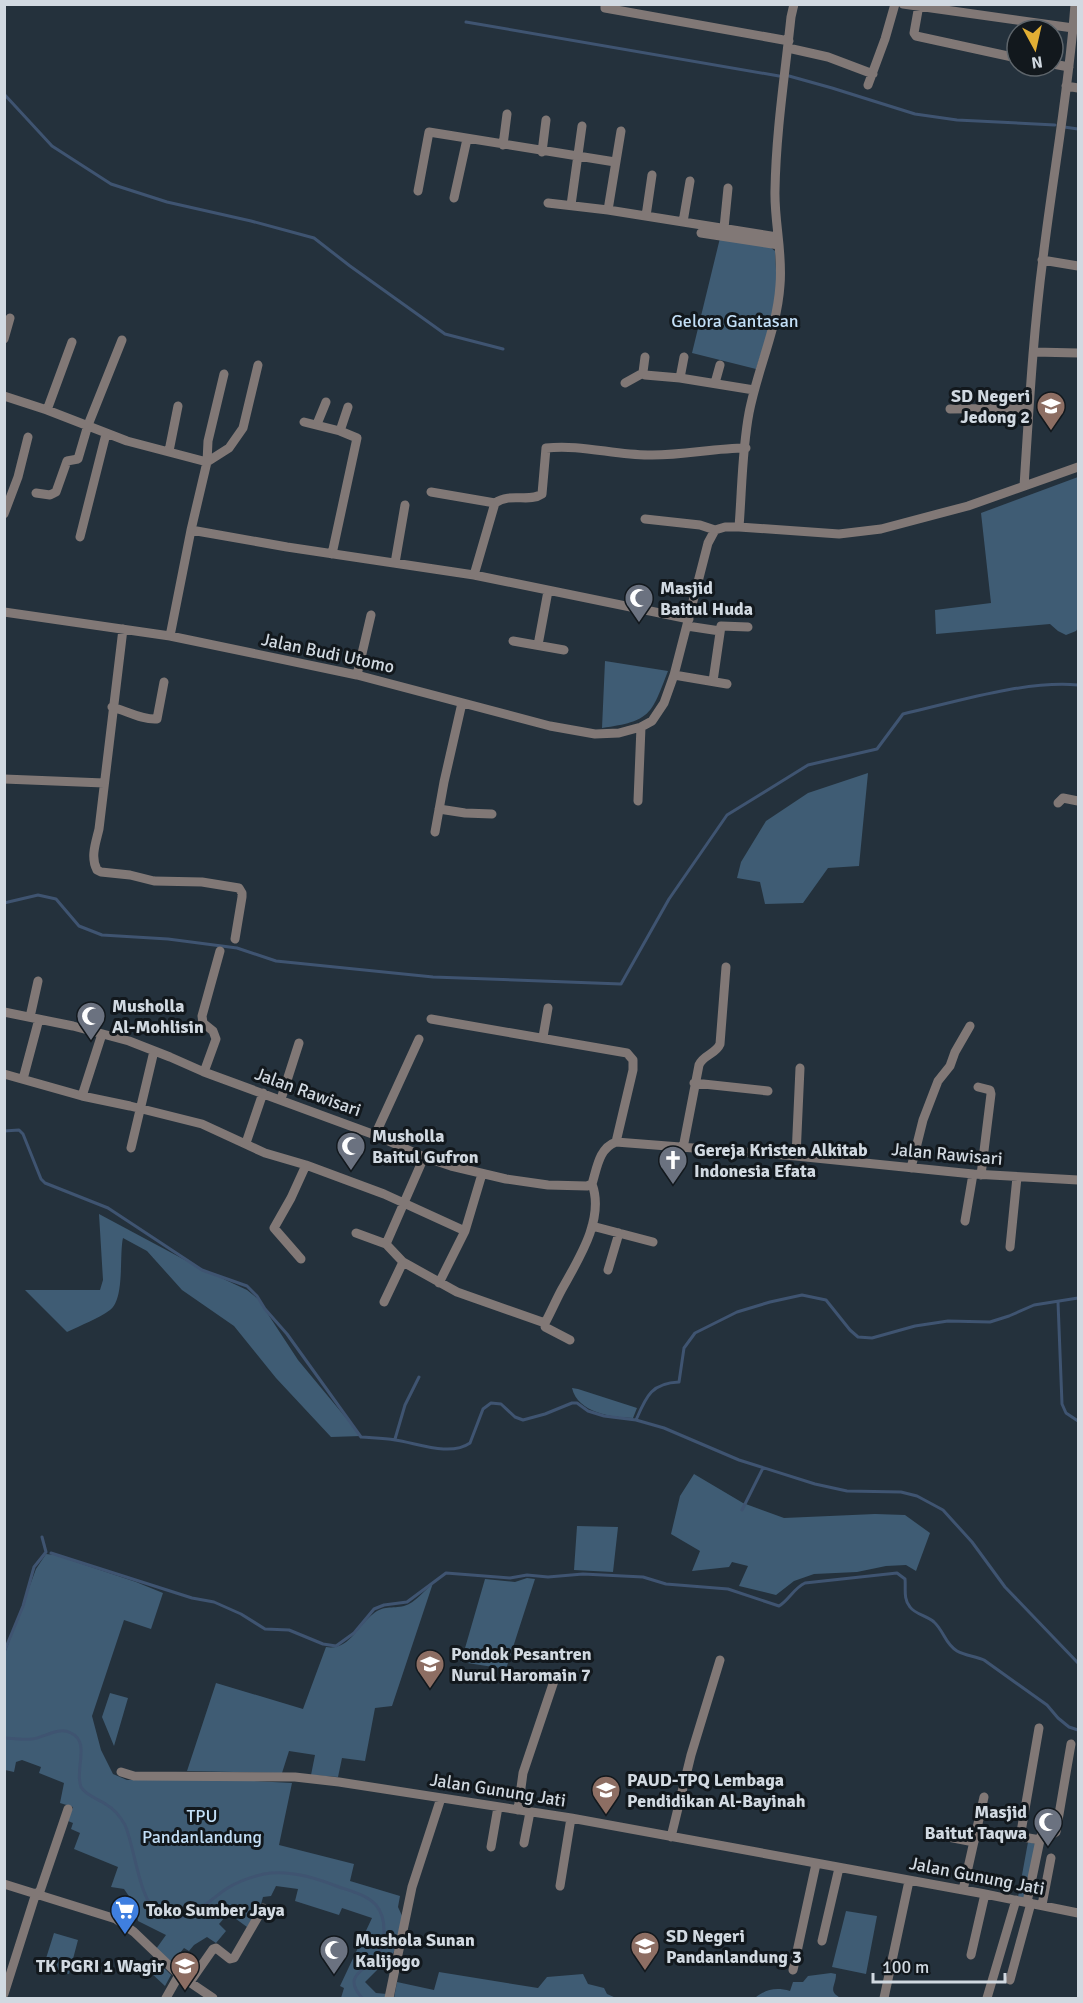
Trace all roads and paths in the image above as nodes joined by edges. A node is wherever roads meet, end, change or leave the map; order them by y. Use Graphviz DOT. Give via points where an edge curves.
graph roads {
  1 [pos="605,4"];
  2 [pos="794,4"];
  3 [pos="895,4"];
  4 [pos="903,4"];
  5 [pos="1074,4"];
  6 [pos="919,6"];
  7 [pos="1073,28"];
  8 [pos="788,44"];
  9 [pos="1005,55"];
  10 [pos="1065,66"];
  11 [pos="1070,67"];
  12 [pos="873,74"];
  13 [pos="868,85"];
  14 [pos="1066,86"];
  15 [pos="1078,88"];
  16 [pos="507,114"];
  17 [pos="546,120"];
  18 [pos="582,126"];
  19 [pos="621,131"];
  20 [pos="466,140"];
  21 [pos="503,145"];
  22 [pos="542,152"];
  23 [pos="578,157"];
  24 [pos="615,162"];
  25 [pos="652,175"];
  26 [pos="690,181"];
  27 [pos="728,188"];
  28 [pos="418,191"];
  29 [pos="454,198"];
  30 [pos="548,203"];
  31 [pos="571,205"];
  32 [pos="608,210"];
  33 [pos="646,216"];
  34 [pos="683,222"];
  35 [pos="724,228"];
  36 [pos="701,233"];
  37 [pos="778,241"];
  38 [pos="1042,260"];
  39 [pos="1078,266"];
  40 [pos="10,318"];
  41 [pos="4,339"];
  42 [pos="122,340"];
  43 [pos="72,342"];
  44 [pos="1034,352"];
  45 [pos="1078,353"];
  46 [pos="645,357"];
  47 [pos="684,357"];
  48 [pos="258,365"];
  49 [pos="720,365"];
  50 [pos="643,373"];
  51 [pos="224,374"];
  52 [pos="680,378"];
  53 [pos="625,383"];
  54 [pos="715,383"];
  55 [pos="754,390"];
  56 [pos="6,400"];
  57 [pos="326,402"];
  58 [pos="178,406"];
  59 [pos="348,407"];
  60 [pos="1029,408"];
  61 [pos="950,409"];
  62 [pos="47,410"];
  63 [pos="304,422"];
  64 [pos="317,424"];
  65 [pos="88,425"];
  66 [pos="340,430"];
  67 [pos="106,434"];
  68 [pos="28,437"];
  69 [pos="746,448"];
  70 [pos="169,451"];
  71 [pos="207,462"];
  72 [pos="1078,467"];
  73 [pos="1024,486"];
  74 [pos="431,492"];
  75 [pos="36,493"];
  76 [pos="495,503"];
  77 [pos="405,505"];
  78 [pos="4,514"];
  79 [pos="645,519"];
  80 [pos="739,527"];
  81 [pos="191,530"];
  82 [pos="715,530"];
  83 [pos="80,537"];
  84 [pos="332,554"];
  85 [pos="395,563"];
  86 [pos="474,575"];
  87 [pos="548,591"];
  88 [pos="5,613"];
  89 [pos="371,615"];
  90 [pos="688,623"];
  91 [pos="748,627"];
  92 [pos="123,629"];
  93 [pos="720,631"];
  94 [pos="170,636"];
  95 [pos="513,641"];
  96 [pos="538,645"];
  97 [pos="564,650"];
  98 [pos="357,675"];
  99 [pos="674,675"];
  100 [pos="713,681"];
  101 [pos="164,682"];
  102 [pos="727,684"];
  103 [pos="462,703"];
  104 [pos="112,707"];
  105 [pos="641,727"];
  106 [pos="4,779"];
  107 [pos="104,783"];
  108 [pos="638,801"];
  109 [pos="1078,801"];
  110 [pos="1058,803"];
  111 [pos="439,809"];
  112 [pos="492,814"];
  113 [pos="435,832"];
  114 [pos="235,939"];
  115 [pos="220,951"];
  116 [pos="726,967"];
  117 [pos="38,981"];
  118 [pos="548,1008"];
  119 [pos="4,1012"];
  120 [pos="35,1018"];
  121 [pos="431,1020"];
  122 [pos="970,1026"];
  123 [pos="102,1034"];
  124 [pos="543,1037"];
  125 [pos="419,1039"];
  126 [pos="299,1043"];
  127 [pos="154,1051"];
  128 [pos="800,1068"];
  129 [pos="204,1072"];
  130 [pos="4,1074"];
  131 [pos="23,1079"];
  132 [pos="694,1083"];
  133 [pos="978,1087"];
  134 [pos="768,1091"];
  135 [pos="262,1093"];
  136 [pos="82,1096"];
  137 [pos="281,1100"];
  138 [pos="139,1108"];
  139 [pos="375,1135"];
  140 [pos="616,1142"];
  141 [pos="246,1143"];
  142 [pos="131,1148"];
  143 [pos="683,1148"];
  144 [pos="796,1156"];
  145 [pos="424,1157"];
  146 [pos="306,1165"];
  147 [pos="911,1168"];
  148 [pos="482,1174"];
  149 [pos="977,1175"];
  150 [pos="1017,1177"];
  151 [pos="1078,1180"];
  152 [pos="592,1184"];
  153 [pos="405,1203"];
  154 [pos="965,1221"];
  155 [pos="592,1226"];
  156 [pos="465,1231"];
  157 [pos="356,1233"];
  158 [pos="619,1233"];
  159 [pos="653,1242"];
  160 [pos="386,1245"];
  161 [pos="1010,1247"];
  162 [pos="301,1259"];
  163 [pos="403,1262"];
  164 [pos="608,1269"];
  165 [pos="439,1283"];
  166 [pos="384,1302"];
  167 [pos="545,1323"];
  168 [pos="570,1340"];
  169 [pos="720,1660"];
  170 [pos="554,1681"];
  171 [pos="1039,1728"];
  172 [pos="1071,1744"];
  173 [pos="122,1772"];
  174 [pos="984,1797"];
  175 [pos="441,1798"];
  176 [pos="498,1807"];
  177 [pos="68,1809"];
  178 [pos="518,1810"];
  179 [pos="530,1812"];
  180 [pos="571,1818"];
  181 [pos="938,1835"];
  182 [pos="671,1837"];
  183 [pos="1040,1840"];
  184 [pos="974,1842"];
  185 [pos="524,1843"];
  186 [pos="491,1847"];
  187 [pos="1052,1858"];
  188 [pos="816,1864"];
  189 [pos="839,1868"];
  190 [pos="909,1881"];
  191 [pos="4,1884"];
  192 [pos="560,1886"];
  193 [pos="963,1890"];
  194 [pos="37,1894"];
  195 [pos="985,1894"];
  196 [pos="1016,1900"];
  197 [pos="1029,1903"];
  198 [pos="1042,1905"];
  199 [pos="263,1908"];
  200 [pos="1078,1913"];
  201 [pos="822,1941"];
  202 [pos="971,1955"];
  203 [pos="793,1970"];
  204 [pos="179,1974"];
  205 [pos="1010,1980"];
  206 [pos="190,1982"];
  207 [pos="4,1994"];
  208 [pos="166,1998"];
  209 [pos="213,1998"];
  210 [pos="389,1998"];
  211 [pos="884,1998"];
  212 [pos="987,1998"];
  1 -- 8 [label="street" via="605,8"];
  2 -- 8 [label="street"];
  3 -- 12 [label="street"];
  4 -- 6 [label="street"];
  5 -- 7 [label="street"];
  6 -- 7 [label="street"];
  6 -- 9 [label="street" via="916,36"];
  7 -- 11 [label="street"];
  8 -- 12 [label="street"];
  8 -- 37 [label="street" via="774,191"];
  10 -- 11 [label="street"];
  11 -- 14 [label="street"];
  12 -- 13 [label="street"];
  14 -- 15 [label="street"];
  14 -- 38 [label="street"];
  16 -- 21 [label="street"];
  17 -- 22 [label="street"];
  18 -- 23 [label="street"];
  19 -- 24 [label="street"];
  20 -- 21 [label="street"];
  20 -- 28 [label="street" via="429,132"];
  20 -- 29 [label="street"];
  21 -- 22 [label="street"];
  22 -- 23 [label="street"];
  23 -- 24 [label="street"];
  23 -- 31 [label="street"];
  24 -- 32 [label="street"];
  25 -- 33 [label="street"];
  26 -- 34 [label="street"];
  27 -- 35 [label="street"];
  30 -- 31 [label="street"];
  31 -- 32 [label="street"];
  32 -- 33 [label="street"];
  33 -- 34 [label="street"];
  34 -- 35 [label="street"];
  35 -- 37 [label="street"];
  36 -- 37 [label="street"];
  37 -- 55 [label="street" via="781,267 777,310"];
  38 -- 39 [label="street"];
  38 -- 44 [label="street"];
  40 -- 41 [label="street"];
  42 -- 65 [label="street"];
  43 -- 62 [label="street"];
  44 -- 45 [label="street"];
  44 -- 60 [label="street"];
  46 -- 50 [label="street"];
  47 -- 52 [label="street"];
  48 -- 71 [label="street" via="243,428 229,448"];
  49 -- 54 [label="street"];
  50 -- 52 [label="street"];
  50 -- 53 [label="street"];
  51 -- 71 [label="street" via="208,441"];
  52 -- 54 [label="street"];
  54 -- 55 [label="street"];
  55 -- 69 [label="street"];
  56 -- 62 [label="street"];
  57 -- 64 [label="street"];
  58 -- 70 [label="street"];
  59 -- 66 [label="street"];
  60 -- 61 [label="street"];
  60 -- 73 [label="street"];
  62 -- 65 [label="street"];
  63 -- 64 [label="street"];
  64 -- 66 [label="street"];
  65 -- 67 [label="street"];
  65 -- 75 [label="street" via="78,459 67,461 56,492"];
  66 -- 84 [label="street" via="358,440"];
  67 -- 70 [label="street"];
  67 -- 83 [label="street"];
  68 -- 78 [label="street"];
  69 -- 76 [label="street" via="651,455 546,448 541,496 509,497"];
  69 -- 80 [label="street"];
  70 -- 71 [label="street"];
  71 -- 81 [label="street"];
  72 -- 73 [label="street"];
  73 -- 80 [label="street" via="908,523 856,533"];
  74 -- 76 [label="street"];
  76 -- 86 [label="street"];
  77 -- 85 [label="street"];
  79 -- 82 [label="street"];
  80 -- 82 [label="street"];
  81 -- 84 [label="street"];
  81 -- 94 [label="street"];
  82 -- 90 [label="street" via="708,543"];
  84 -- 85 [label="street"];
  85 -- 86 [label="street"];
  86 -- 87 [label="street"];
  87 -- 90 [label="street"];
  87 -- 96 [label="street"];
  88 -- 92 [label="street, Jalan Budi Utomo"];
  89 -- 98 [label="street"];
  90 -- 93 [label="street"];
  90 -- 99 [label="street"];
  91 -- 93 [label="street" via="721,626"];
  92 -- 94 [label="street, Jalan Budi Utomo"];
  92 -- 104 [label="street"];
  93 -- 100 [label="street"];
  94 -- 98 [label="street, Jalan Budi Utomo"];
  95 -- 96 [label="street"];
  96 -- 97 [label="street"];
  98 -- 103 [label="street, Jalan Budi Utomo"];
  99 -- 100 [label="street"];
  99 -- 105 [label="street" via="658,714"];
  100 -- 102 [label="street"];
  101 -- 104 [label="street" via="157,719"];
  103 -- 105 [label="street, Jalan Budi Utomo" via="582,733 607,734"];
  103 -- 111 [label="street"];
  104 -- 107 [label="street"];
  105 -- 108 [label="street"];
  106 -- 107 [label="street"];
  107 -- 114 [label="street" via="93,856 97,870 154,881 238,888 242,897"];
  109 -- 110 [label="street" via="1063,798"];
  111 -- 112 [label="street"];
  111 -- 113 [label="street"];
  115 -- 129 [label="street" via="202,1016 216,1039"];
  116 -- 132 [label="street" via="720,1044 701,1060"];
  117 -- 120 [label="street"];
  118 -- 124 [label="street"];
  119 -- 120 [label="street, Jalan Rawisari"];
  120 -- 123 [label="street, Jalan Rawisari"];
  120 -- 131 [label="street"];
  121 -- 124 [label="street"];
  122 -- 147 [label="street" via="938,1081"];
  123 -- 127 [label="street, Jalan Rawisari"];
  123 -- 136 [label="street"];
  124 -- 140 [label="street" via="631,1056 633,1070"];
  125 -- 139 [label="street"];
  126 -- 137 [label="street"];
  127 -- 129 [label="street, Jalan Rawisari"];
  127 -- 138 [label="street"];
  128 -- 144 [label="street"];
  129 -- 135 [label="street, Jalan Rawisari"];
  130 -- 131 [label="street"];
  131 -- 136 [label="street"];
  132 -- 134 [label="street"];
  132 -- 143 [label="street"];
  133 -- 149 [label="street" via="990,1090 991,1094"];
  135 -- 137 [label="street, Jalan Rawisari"];
  135 -- 141 [label="street"];
  136 -- 138 [label="street"];
  137 -- 139 [label="street, Jalan Rawisari"];
  138 -- 141 [label="street" via="202,1124"];
  138 -- 142 [label="street"];
  139 -- 145 [label="street, Jalan Rawisari"];
  140 -- 143 [label="street, Jalan Rawisari"];
  140 -- 152 [label="street" via="603,1152"];
  141 -- 146 [label="street"];
  143 -- 144 [label="street, Jalan Rawisari"];
  144 -- 147 [label="street, Jalan Rawisari"];
  145 -- 148 [label="street, Jalan Rawisari"];
  145 -- 153 [label="street"];
  146 -- 153 [label="street"];
  146 -- 162 [label="street" via="274,1228"];
  147 -- 149 [label="street, Jalan Rawisari"];
  148 -- 152 [label="street, Jalan Rawisari" via="548,1185"];
  148 -- 156 [label="street"];
  149 -- 150 [label="street, Jalan Rawisari"];
  149 -- 154 [label="street"];
  150 -- 151 [label="street, Jalan Rawisari"];
  150 -- 161 [label="street"];
  152 -- 155 [label="street"];
  153 -- 156 [label="street"];
  153 -- 160 [label="street"];
  155 -- 158 [label="street"];
  155 -- 167 [label="street" via="577,1265"];
  156 -- 165 [label="street"];
  157 -- 160 [label="street"];
  158 -- 159 [label="street"];
  158 -- 164 [label="street"];
  160 -- 163 [label="street"];
  163 -- 165 [label="street"];
  163 -- 166 [label="street"];
  165 -- 167 [label="street"];
  167 -- 168 [label="street" via="545,1327"];
  169 -- 182 [label="street"];
  170 -- 178 [label="street" via="523,1773"];
  171 -- 183 [label="street" via="1021,1835"];
  172 -- 183 [label="street" via="1056,1832 1042,1832"];
  173 -- 175 [label="street, Jalan Gunung Jati" via="134,1776 295,1777"];
  174 -- 184 [label="street"];
  175 -- 176 [label="street, Jalan Gunung Jati"];
  175 -- 210 [label="street" via="412,1887"];
  176 -- 178 [label="street, Jalan Gunung Jati"];
  176 -- 186 [label="street"];
  177 -- 194 [label="street"];
  178 -- 179 [label="street, Jalan Gunung Jati"];
  179 -- 180 [label="street, Jalan Gunung Jati"];
  179 -- 185 [label="street"];
  180 -- 182 [label="street, Jalan Gunung Jati"];
  180 -- 192 [label="street"];
  181 -- 184 [label="street"];
  182 -- 188 [label="street, Jalan Gunung Jati"];
  183 -- 197 [label="street"];
  184 -- 193 [label="street"];
  187 -- 198 [label="street"];
  188 -- 189 [label="street, Jalan Gunung Jati"];
  188 -- 203 [label="street"];
  189 -- 190 [label="street, Jalan Gunung Jati"];
  189 -- 201 [label="street"];
  190 -- 193 [label="street, Jalan Gunung Jati"];
  190 -- 211 [label="street"];
  191 -- 194 [label="street"];
  193 -- 195 [label="street, Jalan Gunung Jati"];
  194 -- 204 [label="street" via="116,1919"];
  194 -- 207 [label="street"];
  195 -- 196 [label="street, Jalan Gunung Jati"];
  195 -- 202 [label="street"];
  196 -- 197 [label="street, Jalan Gunung Jati"];
  196 -- 212 [label="street"];
  197 -- 198 [label="street, Jalan Gunung Jati"];
  197 -- 205 [label="street"];
  198 -- 200 [label="street, Jalan Gunung Jati"];
  199 -- 206 [label="street" via="234,1958 213,1949"];
  204 -- 206 [label="street"];
  204 -- 208 [label="street"];
  206 -- 209 [label="street"];
}
